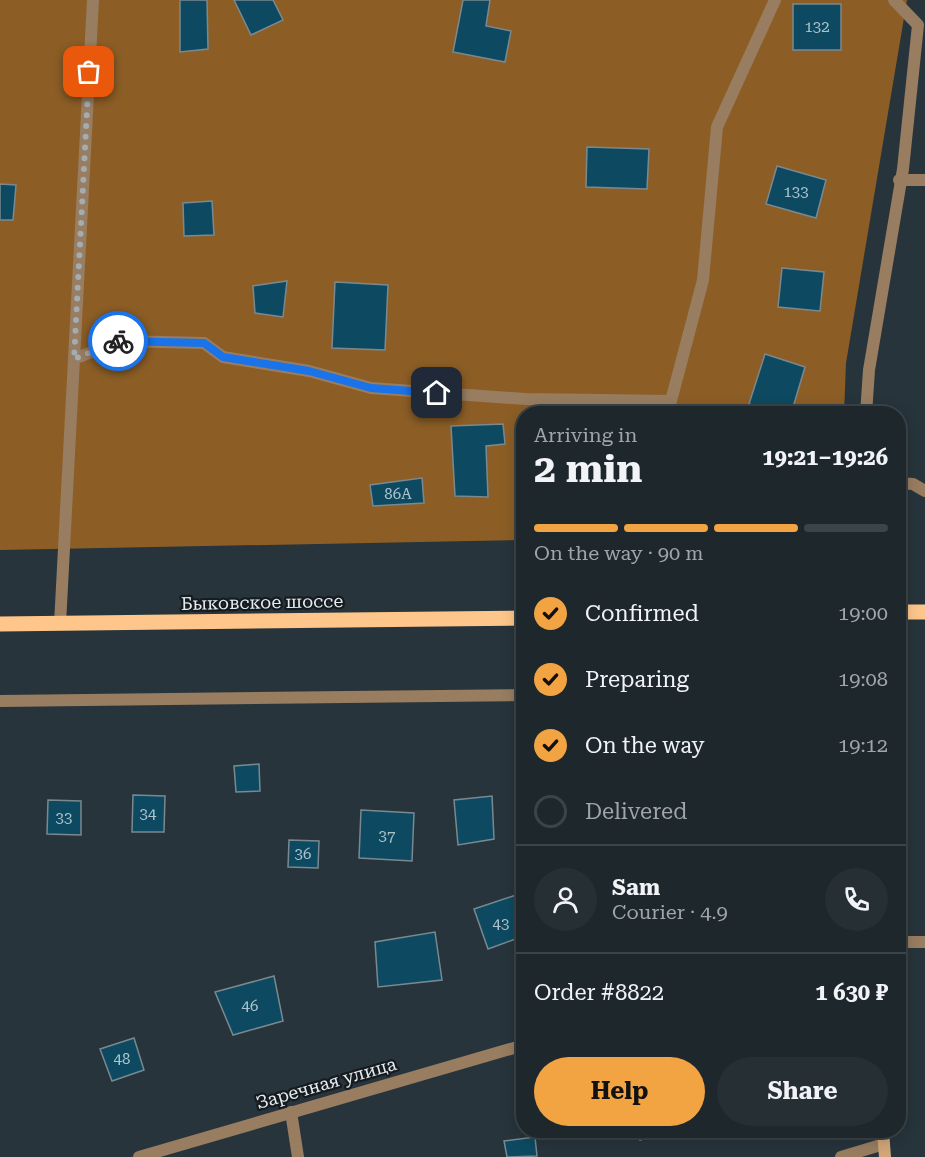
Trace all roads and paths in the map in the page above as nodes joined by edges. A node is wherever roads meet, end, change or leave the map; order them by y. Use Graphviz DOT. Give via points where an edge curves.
graph roads {
  1 [pos="93,0"];
  2 [pos="775,0"];
  3 [pos="894,0"];
  4 [pos="899,180"];
  5 [pos="925,180"];
  6 [pos="74,359"];
  7 [pos="866,406"];
  8 [pos="906,484"];
  9 [pos="925,491"];
  10 [pos="906,612"];
  11 [pos="925,612"];
  12 [pos="516,618"];
  13 [pos="0,624"];
  14 [pos="60,624"];
  15 [pos="516,695"];
  16 [pos="0,701"];
  17 [pos="906,942"];
  18 [pos="925,942"];
  19 [pos="516,1047"];
  20 [pos="291,1112"];
  21 [pos="884,1150"];
  22 [pos="139,1157"];
  23 [pos="298,1157"];
  24 [pos="841,1157"];
  1 -- 6 [label="street"];
  2 -- 6 [label="street" via="717,127 703,280 671,401 525,399 371,388 309,371 223,357 204,343 119,341"];
  3 -- 4 [label="street" via="918,25"];
  4 -- 5 [label="street"];
  4 -- 7 [label="street" via="868,370"];
  6 -- 14 [label="street"];
  8 -- 9 [label="street"];
  10 -- 11 [label="main road"];
  12 -- 14 [label="main road, Быковское шоссе"];
  13 -- 14 [label="main road, Быковское шоссе"];
  15 -- 16 [label="street"];
  17 -- 18 [label="street"];
  19 -- 20 [label="street, Заречная улица"];
  20 -- 22 [label="street, Заречная улица"];
  20 -- 23 [label="street"];
  21 -- 24 [label="street"];
}
